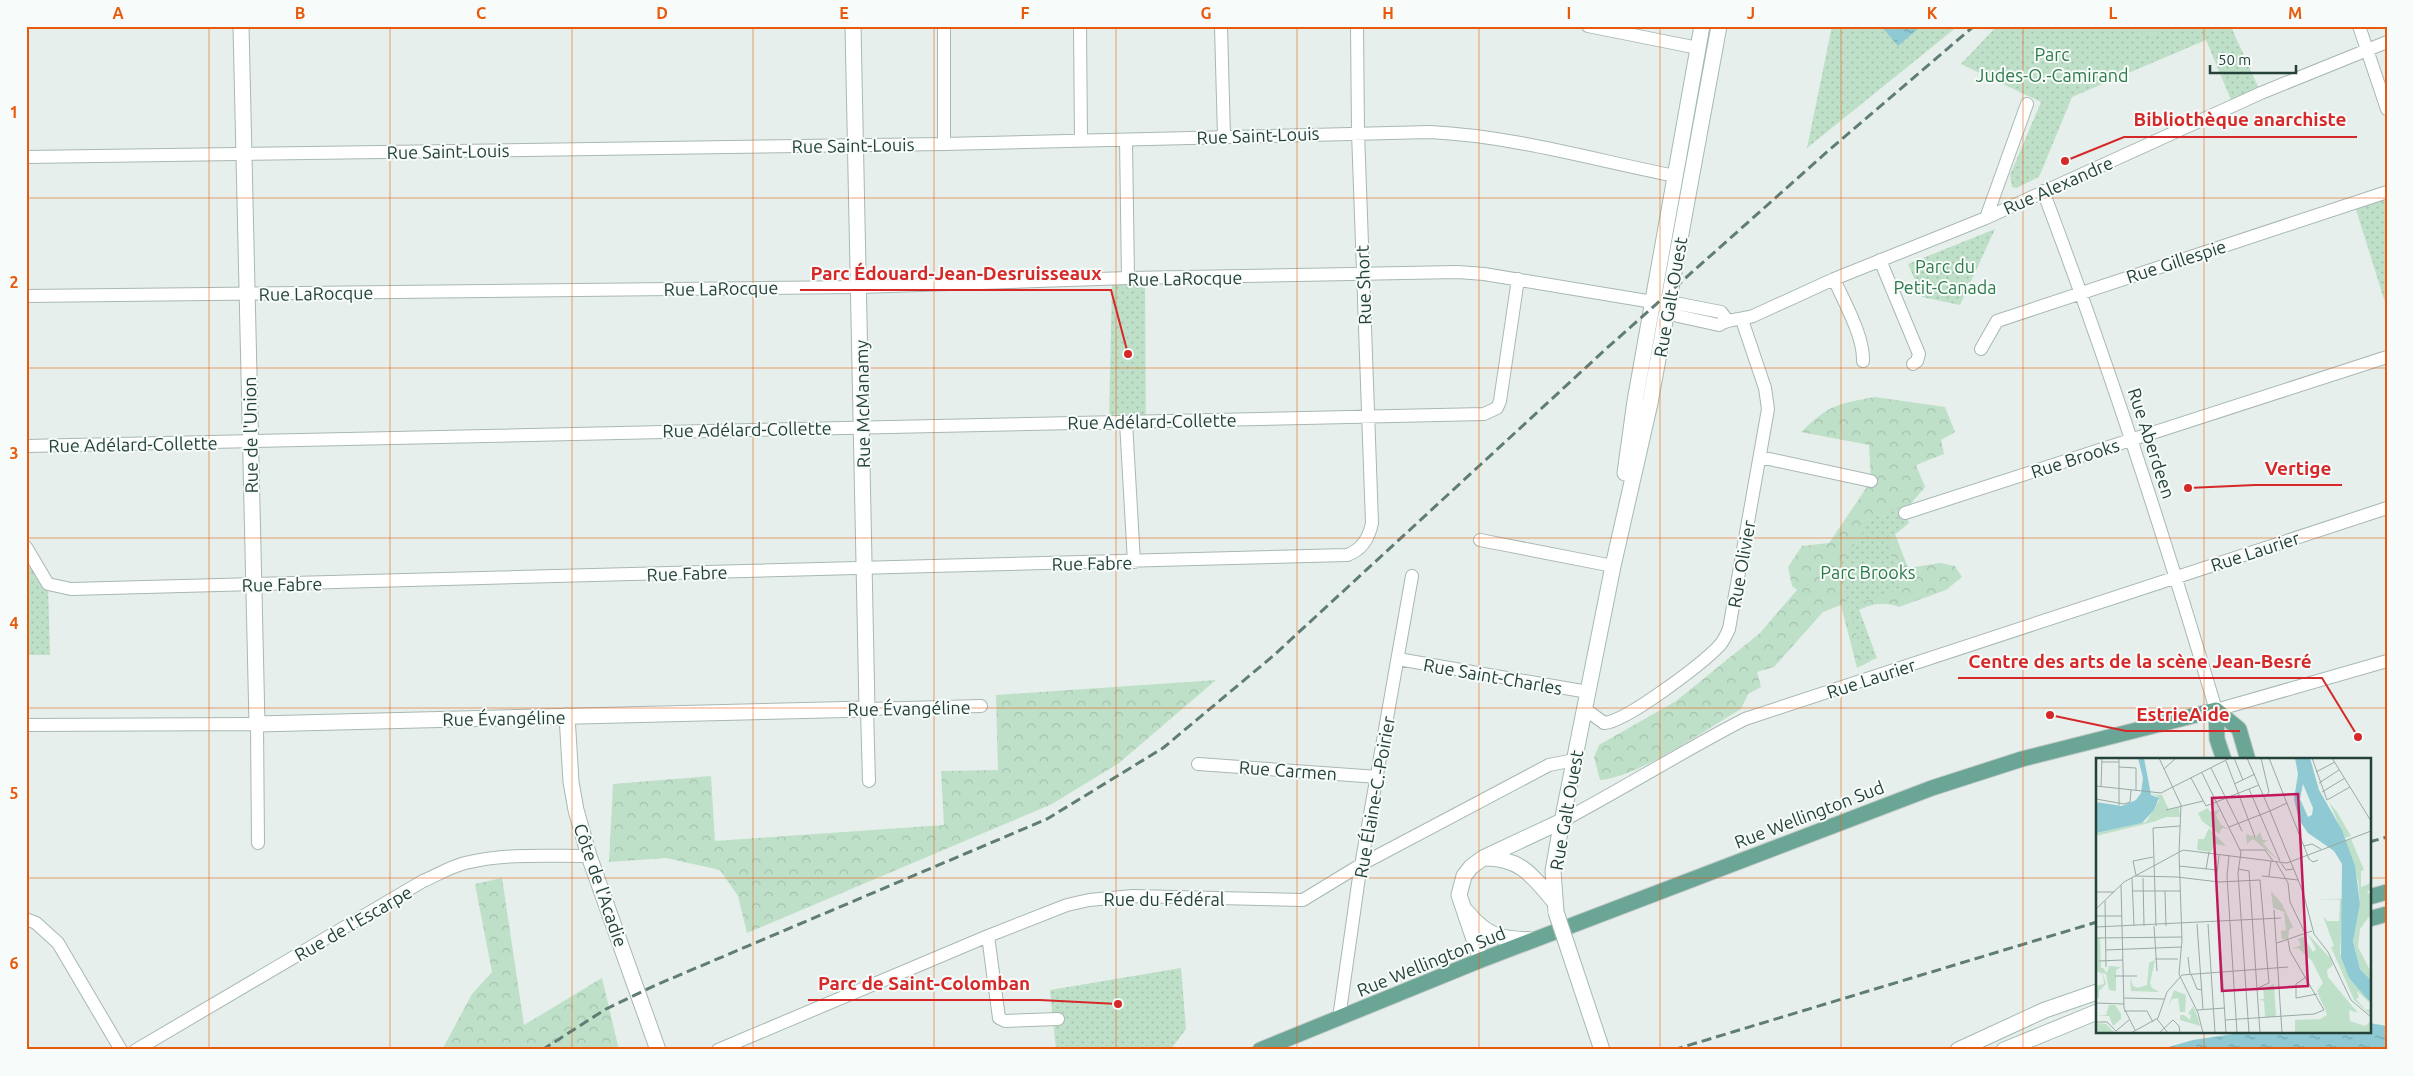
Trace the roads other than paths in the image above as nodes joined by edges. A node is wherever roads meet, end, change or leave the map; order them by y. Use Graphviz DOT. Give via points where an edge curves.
graph roads {
  1 [pos="241,26"];
  2 [pos="853,26"];
  3 [pos="944,26"];
  4 [pos="1080,26"];
  5 [pos="1221,26"];
  6 [pos="1357,26"];
  7 [pos="1588,26"];
  8 [pos="1702,26"];
  9 [pos="1719,26"];
  10 [pos="2359,26"];
  11 [pos="2387,42"];
  12 [pos="1698,48"];
  13 [pos="2368,50"];
  14 [pos="2028,104"];
  15 [pos="2387,109"];
  16 [pos="1358,132"];
  17 [pos="1224,137"];
  18 [pos="1081,140"];
  19 [pos="1126,140"];
  20 [pos="944,144"];
  21 [pos="856,145"];
  22 [pos="244,154"];
  23 [pos="26,157"];
  24 [pos="1675,176"];
  25 [pos="2043,191"];
  26 [pos="2387,192"];
  27 [pos="1986,218"];
  28 [pos="1880,260"];
  29 [pos="1363,274"];
  30 [pos="1128,278"];
  31 [pos="1518,279"];
  32 [pos="1834,279"];
  33 [pos="860,287"];
  34 [pos="247,293"];
  35 [pos="2082,293"];
  36 [pos="26,296"];
  37 [pos="1652,302"];
  38 [pos="1668,307"];
  39 [pos="1742,320"];
  40 [pos="1981,349"];
  41 [pos="2387,357"];
  42 [pos="1863,361"];
  43 [pos="1913,364"];
  44 [pos="1367,417"];
  45 [pos="1126,422"];
  46 [pos="863,426"];
  47 [pos="2132,440"];
  48 [pos="251,442"];
  49 [pos="26,446"];
  50 [pos="1760,457"];
  51 [pos="1870,481"];
  52 [pos="2387,508"];
  53 [pos="1905,513"];
  54 [pos="1480,540"];
  55 [pos="1365,543"];
  56 [pos="26,547"];
  57 [pos="1134,562"];
  58 [pos="1613,566"];
  59 [pos="866,568"];
  60 [pos="1412,576"];
  61 [pos="2177,577"];
  62 [pos="253,585"];
  63 [pos="1398,659"];
  64 [pos="2387,661"];
  65 [pos="1588,692"];
  66 [pos="981,706"];
  67 [pos="867,709"];
  68 [pos="1584,709"];
  69 [pos="2216,710"];
  70 [pos="567,716"];
  71 [pos="256,724"];
  72 [pos="26,725"];
  73 [pos="2223,758"];
  74 [pos="2247,758"];
  75 [pos="1574,760"];
  76 [pos="1198,764"];
  77 [pos="1378,776"];
  78 [pos="869,781"];
  79 [pos="1562,821"];
  80 [pos="258,843"];
  81 [pos="589,856"];
  82 [pos="1483,858"];
  83 [pos="1362,864"];
  84 [pos="2387,892"];
  85 [pos="2370,897"];
  86 [pos="1461,905"];
  87 [pos="1555,906"];
  88 [pos="2387,914"];
  89 [pos="26,919"];
  90 [pos="2370,919"];
  91 [pos="988,936"];
  92 [pos="1533,940"];
  93 [pos="1481,960"];
  94 [pos="2096,992"];
  95 [pos="2096,1012"];
  96 [pos="1339,1018"];
  97 [pos="1058,1019"];
  98 [pos="121,1050"];
  99 [pos="136,1050"];
  100 [pos="658,1050"];
  101 [pos="718,1050"];
  102 [pos="1260,1050"];
  103 [pos="1602,1050"];
  104 [pos="1958,1050"];
  105 [pos="2004,1050"];
  1 -- 22 [label="street, Rue de l'Union"];
  2 -- 21 [label="street, Rue McManamy"];
  3 -- 20 [label="street"];
  4 -- 18 [label="street"];
  5 -- 17 [label="street"];
  6 -- 16 [label="street, Rue Short"];
  7 -- 12 [label="street"];
  8 -- 12 [label="street, Rue Galt Ouest"];
  9 -- 38 [label="street, Rue Galt Ouest"];
  10 -- 13 [label="street"];
  11 -- 13 [label="street, Rue Alexandre"];
  12 -- 24 [label="street, Rue Galt Ouest"];
  13 -- 15 [label="street"];
  13 -- 25 [label="street, Rue Alexandre"];
  14 -- 27 [label="street"];
  16 -- 17 [label="street, Rue Saint-Louis"];
  16 -- 24 [label="street, Rue Saint-Louis" via="1463,134"];
  16 -- 29 [label="street, Rue Short"];
  17 -- 19 [label="street, Rue Saint-Louis"];
  18 -- 19 [label="street, Rue Saint-Louis"];
  18 -- 20 [label="street, Rue Saint-Louis"];
  19 -- 30 [label="street"];
  20 -- 21 [label="street, Rue Saint-Louis"];
  21 -- 22 [label="street, Rue Saint-Louis"];
  21 -- 33 [label="street, Rue McManamy"];
  22 -- 23 [label="street, Rue Saint-Louis"];
  22 -- 34 [label="street, Rue de l'Union"];
  24 -- 37 [label="street, Rue Galt Ouest"];
  25 -- 27 [label="street, Rue Alexandre"];
  25 -- 35 [label="street, Rue Aberdeen"];
  26 -- 35 [label="street, Rue Gillespie"];
  27 -- 28 [label="street, Rue Alexandre"];
  28 -- 32 [label="street, Rue Alexandre"];
  28 -- 43 [label="street" via="1918,354"];
  29 -- 30 [label="street, Rue LaRocque"];
  29 -- 31 [label="street, Rue LaRocque" via="1458,272"];
  29 -- 44 [label="street, Rue Short"];
  30 -- 33 [label="street, Rue LaRocque"];
  31 -- 37 [label="street, Rue LaRocque"];
  31 -- 44 [label="street, Rue Adélard-Collette" via="1497,408 1484,414"];
  32 -- 39 [label="street, Rue Alexandre"];
  32 -- 42 [label="street" via="1861,343"];
  33 -- 34 [label="street, Rue LaRocque"];
  33 -- 46 [label="street, Rue McManamy"];
  34 -- 36 [label="street, Rue LaRocque"];
  34 -- 48 [label="street, Rue de l'Union"];
  35 -- 40 [label="street, Rue Gillespie" via="1997,321"];
  35 -- 47 [label="street, Rue Aberdeen"];
  37 -- 38 [label="street, Rue Alexandre"];
  37 -- 58 [label="street, Rue Galt Ouest"];
  38 -- 39 [label="street, Rue Alexandre" via="1678,316 1719,325 1727,320"];
  38 -- 58 [label="street, Rue Galt Ouest" via="1650,404"];
  39 -- 50 [label="street, Rue Olivier" via="1765,388 1768,409"];
  41 -- 47 [label="street, Rue Brooks"];
  44 -- 45 [label="street, Rue Adélard-Collette"];
  44 -- 55 [label="street, Rue Short" via="1372,523"];
  45 -- 46 [label="street, Rue Adélard-Collette"];
  45 -- 57 [label="street"];
  46 -- 48 [label="street, Rue Adélard-Collette"];
  46 -- 59 [label="street, Rue McManamy"];
  47 -- 53 [label="street, Rue Brooks"];
  47 -- 61 [label="street, Rue Aberdeen"];
  48 -- 49 [label="street, Rue Adélard-Collette"];
  48 -- 62 [label="street, Rue de l'Union"];
  50 -- 51 [label="street"];
  50 -- 68 [label="street, Rue Olivier" via="1729,629 1720,646 1612,723 1604,723"];
  52 -- 61 [label="street, Rue Laurier"];
  54 -- 58 [label="street"];
  55 -- 57 [label="street, Rue Fabre" via="1347,555"];
  56 -- 62 [label="street, Rue Fabre" via="48,584 71,588"];
  57 -- 59 [label="street, Rue Fabre"];
  58 -- 65 [label="street, Rue Galt Ouest"];
  59 -- 62 [label="street, Rue Fabre"];
  59 -- 67 [label="street, Rue McManamy"];
  60 -- 63 [label="street, Rue Élaine-C.-Poirier"];
  61 -- 69 [label="street, Rue Aberdeen"];
  61 -- 79 [label="street, Rue Laurier" via="1745,719"];
  62 -- 71 [label="street, Rue de l'Union"];
  63 -- 65 [label="street, Rue Saint-Charles"];
  63 -- 77 [label="street, Rue Élaine-C.-Poirier"];
  64 -- 69 [label="street, Rue Wellington Sud"];
  65 -- 68 [label="street, Rue Galt Ouest"];
  66 -- 67 [label="street, Rue Évangéline"];
  67 -- 70 [label="street, Rue Évangéline"];
  67 -- 78 [label="street, Rue McManamy"];
  68 -- 75 [label="street, Rue Galt Ouest"];
  69 -- 73 [label="main road, Rue Aberdeen" via="2216,733"];
  69 -- 74 [label="main road" via="2239,728"];
  69 -- 92 [label="main road, Rue Wellington Sud" via="2022,759 1932,788"];
  70 -- 71 [label="street, Rue Évangéline"];
  70 -- 81 [label="street, Côte de l'Acadie" via="571,782"];
  71 -- 72 [label="street, Rue Évangéline"];
  71 -- 80 [label="street, Rue de l'Union"];
  75 -- 79 [label="street, Rue Galt Ouest"];
  75 -- 83 [label="street, Rue du Fédéral" via="1549,765"];
  76 -- 77 [label="street, Rue Carmen"];
  77 -- 83 [label="street, Rue Élaine-C.-Poirier"];
  79 -- 82 [label="street, Rue Laurier"];
  79 -- 87 [label="street, Rue Galt Ouest" via="1554,871"];
  81 -- 99 [label="street, Rue de l'Escarpe" via="522,856 450,868"];
  81 -- 100 [label="street, Côte de l'Acadie"];
  82 -- 86 [label="street, Rue Laurier" via="1464,876 1459,895"];
  82 -- 87 [label="street" via="1500,858 1521,867 1531,874"];
  83 -- 91 [label="street, Rue du Fédéral" via="1304,900 1110,897 1067,905"];
  83 -- 96 [label="street, Rue Élaine-C.-Poirier"];
  84 -- 85 [label="main road"];
  86 -- 92 [label="street" via="1485,931 1501,938"];
  86 -- 93 [label="street, Rue Laurier"];
  87 -- 103 [label="street, Rue Galt Ouest, bridge"];
  88 -- 90 [label="main road"];
  89 -- 98 [label="street" via="36,923 58,943"];
  91 -- 97 [label="street" via="999,1018 1005,1021"];
  91 -- 101 [label="street, Rue du Fédéral"];
  92 -- 93 [label="main road, Rue Wellington Sud"];
  93 -- 96 [label="main road, Rue Wellington Sud"];
  94 -- 104 [label="street" via="2045,1010"];
  95 -- 105 [label="street"];
  96 -- 102 [label="main road, Rue Wellington Sud"];
}
